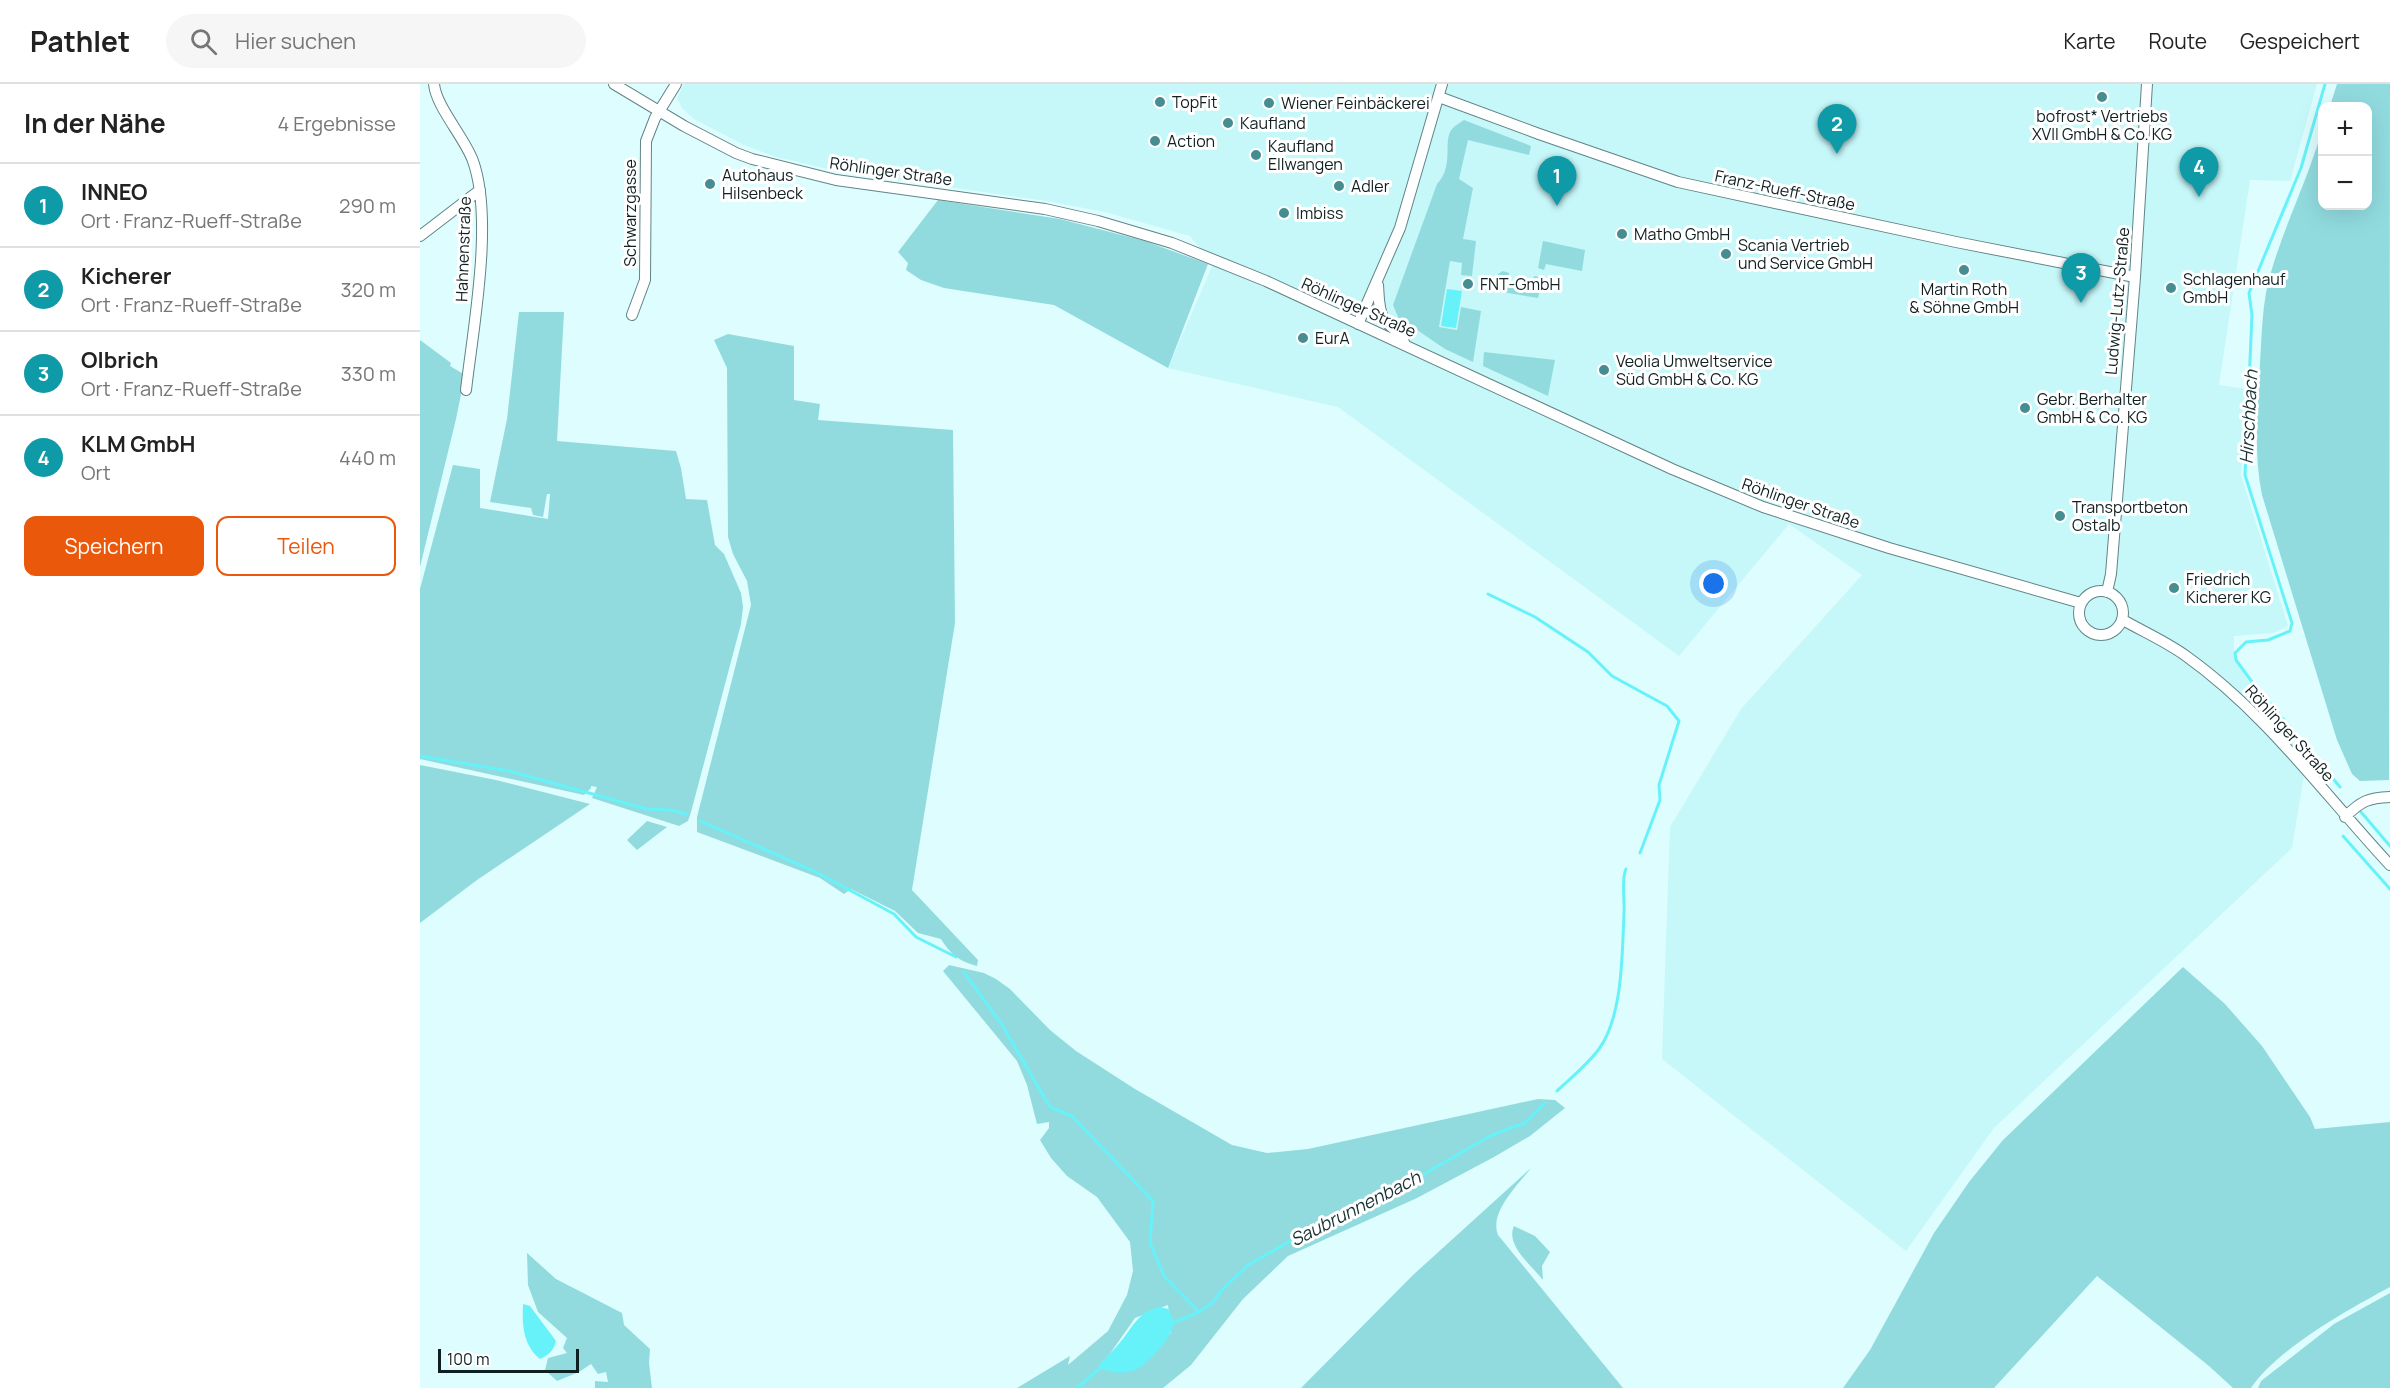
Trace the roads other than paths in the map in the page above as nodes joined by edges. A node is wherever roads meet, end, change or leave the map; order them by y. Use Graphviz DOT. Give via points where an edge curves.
graph roads {
  1 [pos="434,84"];
  2 [pos="614,84"];
  3 [pos="676,84"];
  4 [pos="1442,84"];
  5 [pos="2147,84"];
  6 [pos="1439,97"];
  7 [pos="660,111"];
  8 [pos="480,190"];
  9 [pos="420,236"];
  10 [pos="2135,277"];
  11 [pos="1378,282"];
  12 [pos="632,315"];
  13 [pos="1358,324"];
  14 [pos="1406,345"];
  15 [pos="466,390"];
  16 [pos="2107,592"];
  17 [pos="2081,603"];
  18 [pos="2123,620"];
  19 [pos="2390,797"];
  20 [pos="2345,817"];
  21 [pos="2390,865"];
  1 -- 8 [label="street, Hahnenstraße" via="473,160"];
  2 -- 7 [label="street, Röhlinger Straße"];
  3 -- 7 [label="street, Schwarzgasse"];
  4 -- 6 [label="street"];
  5 -- 10 [label="street, Ludwig-Lutz-Straße"];
  6 -- 10 [label="street, Franz-Rueff-Straße" via="1678,182"];
  6 -- 11 [label="street" via="1410,200"];
  7 -- 12 [label="street, Schwarzgasse" via="646,141 645,280"];
  7 -- 13 [label="street, Röhlinger Straße" via="736,153 794,171 1045,209 1133,230 1224,263"];
  8 -- 9 [label="street"];
  8 -- 15 [label="street, Hahnenstraße" via="478,287"];
  10 -- 16 [label="street, Ludwig-Lutz-Straße"];
  11 -- 13 [label="street"];
  11 -- 14 [label="street" via="1380,310"];
  13 -- 14 [label="street, Röhlinger Straße"];
  14 -- 17 [label="street, Röhlinger Straße" via="1763,507 1866,542"];
  16 -- 17 [label="street" via="2092,593"];
  16 -- 18 [label="street" via="2119,600"];
  17 -- 18 [label="street" via="2081,622 2096,635 2110,634"];
  18 -- 20 [label="street, Röhlinger Straße" via="2184,654 2225,686 2256,714"];
  19 -- 20 [label="street" via="2370,798"];
  20 -- 21 [label="street, Röhlinger Straße"];
}
